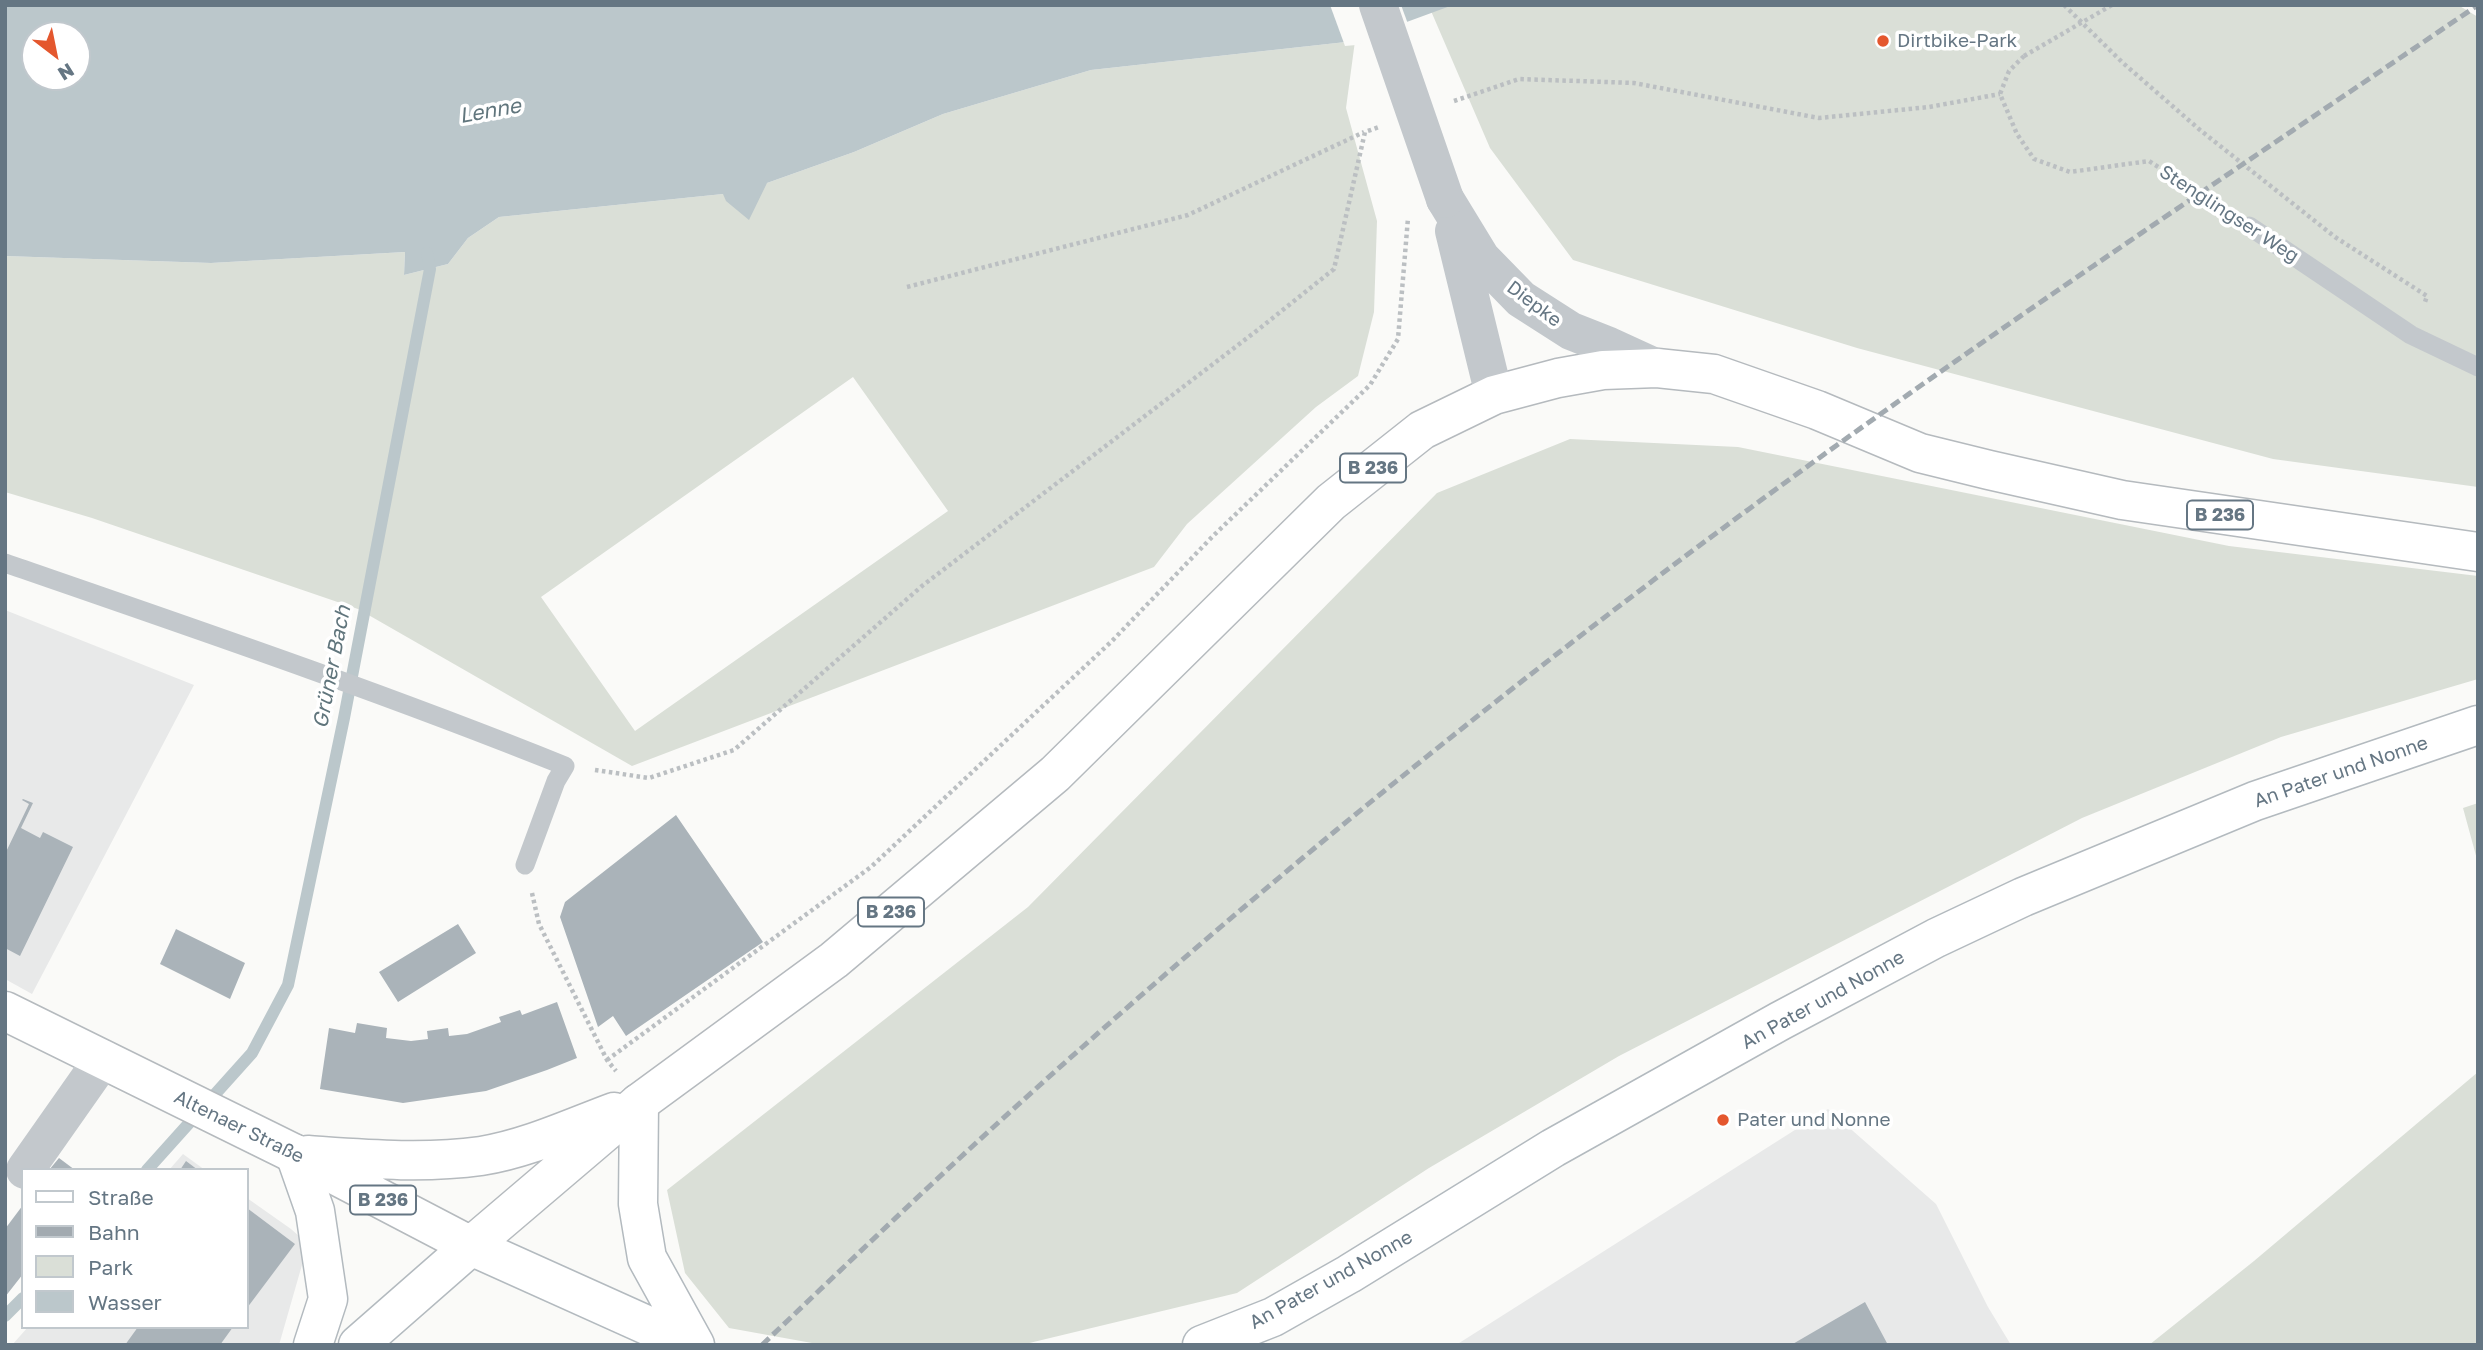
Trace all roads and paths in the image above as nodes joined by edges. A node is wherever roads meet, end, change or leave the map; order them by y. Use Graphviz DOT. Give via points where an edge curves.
graph roads {
  1 [pos="1378,5"];
  2 [pos="2064,5"];
  3 [pos="2112,5"];
  4 [pos="2000,94"];
  5 [pos="1442,105"];
  6 [pos="1391,123"];
  7 [pos="1365,132"];
  8 [pos="1446,199"];
  9 [pos="1408,213"];
  10 [pos="2249,226"];
  11 [pos="907,287"];
  12 [pos="2412,335"];
  13 [pos="2478,367"];
  14 [pos="1657,368"];
  15 [pos="1494,395"];
  16 [pos="2466,550"];
  17 [pos="5,563"];
  18 [pos="2478,725"];
  19 [pos="565,766"];
  20 [pos="525,864"];
  21 [pos="5,1011"];
  22 [pos="103,1059"];
  23 [pos="639,1102"];
  24 [pos="295,1154"];
  25 [pos="26,1168"];
  26 [pos="21,1174"];
  27 [pos="5,1193"];
  28 [pos="471,1246"];
  29 [pos="313,1345"];
  30 [pos="358,1345"];
  31 [pos="693,1345"];
  32 [pos="1202,1345"];
  1 -- 8 [label="street, Diepke, bridge"];
  2 -- 12 [label="path" via="2200,130 2335,237 2427,296"];
  3 -- 4 [label="path, bridge" via="2024,55 2009,71"];
  4 -- 5 [label="path" via="1930,107 1819,118 1634,83 1519,79"];
  4 -- 10 [label="path, Stenglingser Weg" via="2034,159 2070,172 2149,161"];
  6 -- 7 [label="path"];
  7 -- 11 [label="path" via="1188,215"];
  7 -- 19 [label="path" via="1334,269 922,586 734,750 649,778"];
  8 -- 14 [label="street, Diepke" via="1481,258 1521,299 1571,331"];
  8 -- 15 [label="street, Diepke"];
  9 -- 20 [label="path" via="1398,340 1370,385 1112,641 871,867 607,1060 539,924"];
  10 -- 12 [label="lane, Stenglingser Weg"];
  12 -- 13 [label="lane, Stenglingser Weg"];
  14 -- 15 [label="main road, B 236" via="1603,370"];
  14 -- 16 [label="main road, B 236" via="1714,374 1920,453 2122,500"];
  15 -- 23 [label="main road, B 236" via="1422,430 1331,502 1055,774 834,960"];
  17 -- 19 [label="lane" via="285,660"];
  18 -- 32 [label="main road, An Pater und Nonne" via="2255,801 2023,897 1936,939 1553,1148 1283,1311"];
  19 -- 20 [label="lane"];
  21 -- 22 [label="main road, Altenaer Straße / B 236"];
  22 -- 24 [label="main road, Altenaer Straße / B 236"];
  22 -- 25 [label="street"];
  23 -- 24 [label="main road, B 236" via="483,1156 419,1162"];
  23 -- 28 [label="main road, B 236"];
  23 -- 31 [label="main road" via="638,1204 647,1258"];
  24 -- 28 [label="main road, Altenaer Straße / B 236"];
  24 -- 29 [label="main road" via="315,1211 328,1299"];
  26 -- 27 [label="street"];
  28 -- 30 [label="main road"];
  28 -- 31 [label="main road"];
}
